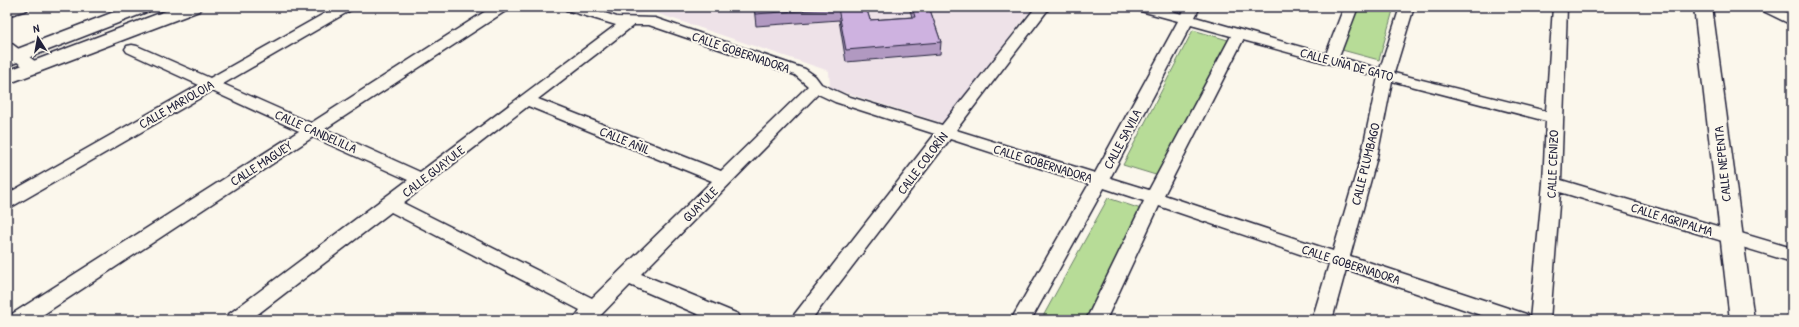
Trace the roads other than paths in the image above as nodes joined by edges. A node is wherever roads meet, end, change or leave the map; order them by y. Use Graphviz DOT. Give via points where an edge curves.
graph roads {
  1 [pos="22,7"];
  2 [pos="143,7"];
  3 [pos="193,7"];
  4 [pos="346,7"];
  5 [pos="502,7"];
  6 [pos="571,7"];
  7 [pos="1043,7"];
  8 [pos="1142,7"];
  9 [pos="1351,7"];
  10 [pos="1407,7"];
  11 [pos="1560,7"];
  12 [pos="1703,7"];
  13 [pos="1766,7"];
  14 [pos="7,12"];
  15 [pos="1189,13"];
  16 [pos="1792,21"];
  17 [pos="629,22"];
  18 [pos="1239,34"];
  19 [pos="132,49"];
  20 [pos="11,55"];
  21 [pos="1331,59"];
  22 [pos="34,68"];
  23 [pos="1386,75"];
  24 [pos="7,78"];
  25 [pos="210,85"];
  26 [pos="816,87"];
  27 [pos="527,100"];
  28 [pos="1554,118"];
  29 [pos="313,129"];
  30 [pos="944,132"];
  31 [pos="421,179"];
  32 [pos="724,180"];
  33 [pos="1100,180"];
  34 [pos="1552,183"];
  35 [pos="1154,198"];
  36 [pos="7,202"];
  37 [pos="390,204"];
  38 [pos="1730,237"];
  39 [pos="1792,255"];
  40 [pos="1339,260"];
  41 [pos="627,276"];
  42 [pos="588,314"];
  43 [pos="19,320"];
  44 [pos="236,320"];
  45 [pos="731,320"];
  46 [pos="800,320"];
  47 [pos="1021,320"];
  48 [pos="1096,320"];
  49 [pos="1322,320"];
  50 [pos="1519,320"];
  51 [pos="1540,320"];
  52 [pos="1742,320"];
  1 -- 14 [label="street"];
  2 -- 20 [label="main road"];
  3 -- 22 [label="main road"];
  4 -- 25 [label="street, CALLE MARIOLOIA"];
  5 -- 29 [label="street, CALLE MAGUEY"];
  6 -- 17 [label="street, CALLE GOBERNADORA" via="616,21"];
  7 -- 30 [label="street, CALLE COLORÍN"];
  8 -- 15 [label="street, CALLE UÑA DE GATO"];
  9 -- 21 [label="street"];
  10 -- 23 [label="street, CALLE PLUMBAGO"];
  11 -- 28 [label="street, CALLE CENIZO"];
  12 -- 38 [label="street, CALLE NEPENTA"];
  13 -- 16 [label="street"];
  15 -- 18 [label="street, CALLE UÑA DE GATO"];
  15 -- 33 [label="street, CALLE SAVILA"];
  17 -- 26 [label="street, CALLE GOBERNADORA" via="650,21 800,72"];
  17 -- 27 [label="street, CALLE GUAYULE"];
  18 -- 21 [label="street, CALLE UÑA DE GATO"];
  18 -- 35 [label="street"];
  19 -- 25 [label="street, CALLE CANDELILLA"];
  20 -- 22 [label="street"];
  21 -- 23 [label="street, CALLE UÑA DE GATO"];
  22 -- 24 [label="main road"];
  23 -- 28 [label="street, CALLE UÑA DE GATO"];
  23 -- 40 [label="street, CALLE PLUMBAGO" via="1368,157"];
  25 -- 29 [label="street, CALLE CANDELILLA"];
  25 -- 36 [label="street, CALLE MARIOLOIA"];
  26 -- 30 [label="street, CALLE GOBERNADORA" via="841,100"];
  26 -- 32 [label="street, GUAYULE"];
  27 -- 31 [label="street, CALLE GUAYULE"];
  27 -- 32 [label="street, CALLE AÑIL"];
  28 -- 34 [label="street, CALLE CENIZO"];
  29 -- 31 [label="street, CALLE CANDELILLA"];
  29 -- 43 [label="street, CALLE MAGUEY"];
  30 -- 33 [label="street, CALLE GOBERNADORA"];
  30 -- 46 [label="street, CALLE COLORÍN" via="891,205"];
  31 -- 37 [label="street, CALLE GUAYULE"];
  32 -- 41 [label="street, GUAYULE"];
  33 -- 35 [label="street, CALLE GOBERNADORA"];
  33 -- 47 [label="street, CALLE SAVILA"];
  34 -- 38 [label="street, CALLE AGRIPALMA"];
  34 -- 51 [label="street, CALLE CENIZO"];
  35 -- 40 [label="street, CALLE GOBERNADORA"];
  35 -- 48 [label="street"];
  37 -- 42 [label="street"];
  37 -- 44 [label="street, CALLE GUAYULE"];
  38 -- 39 [label="street, CALLE AGRIPALMA"];
  38 -- 52 [label="street, CALLE NEPENTA"];
  40 -- 49 [label="street, CALLE PLUMBAGO"];
  40 -- 50 [label="street, CALLE GOBERNADORA"];
  41 -- 42 [label="street, GUAYULE"];
  41 -- 45 [label="street"];
}
